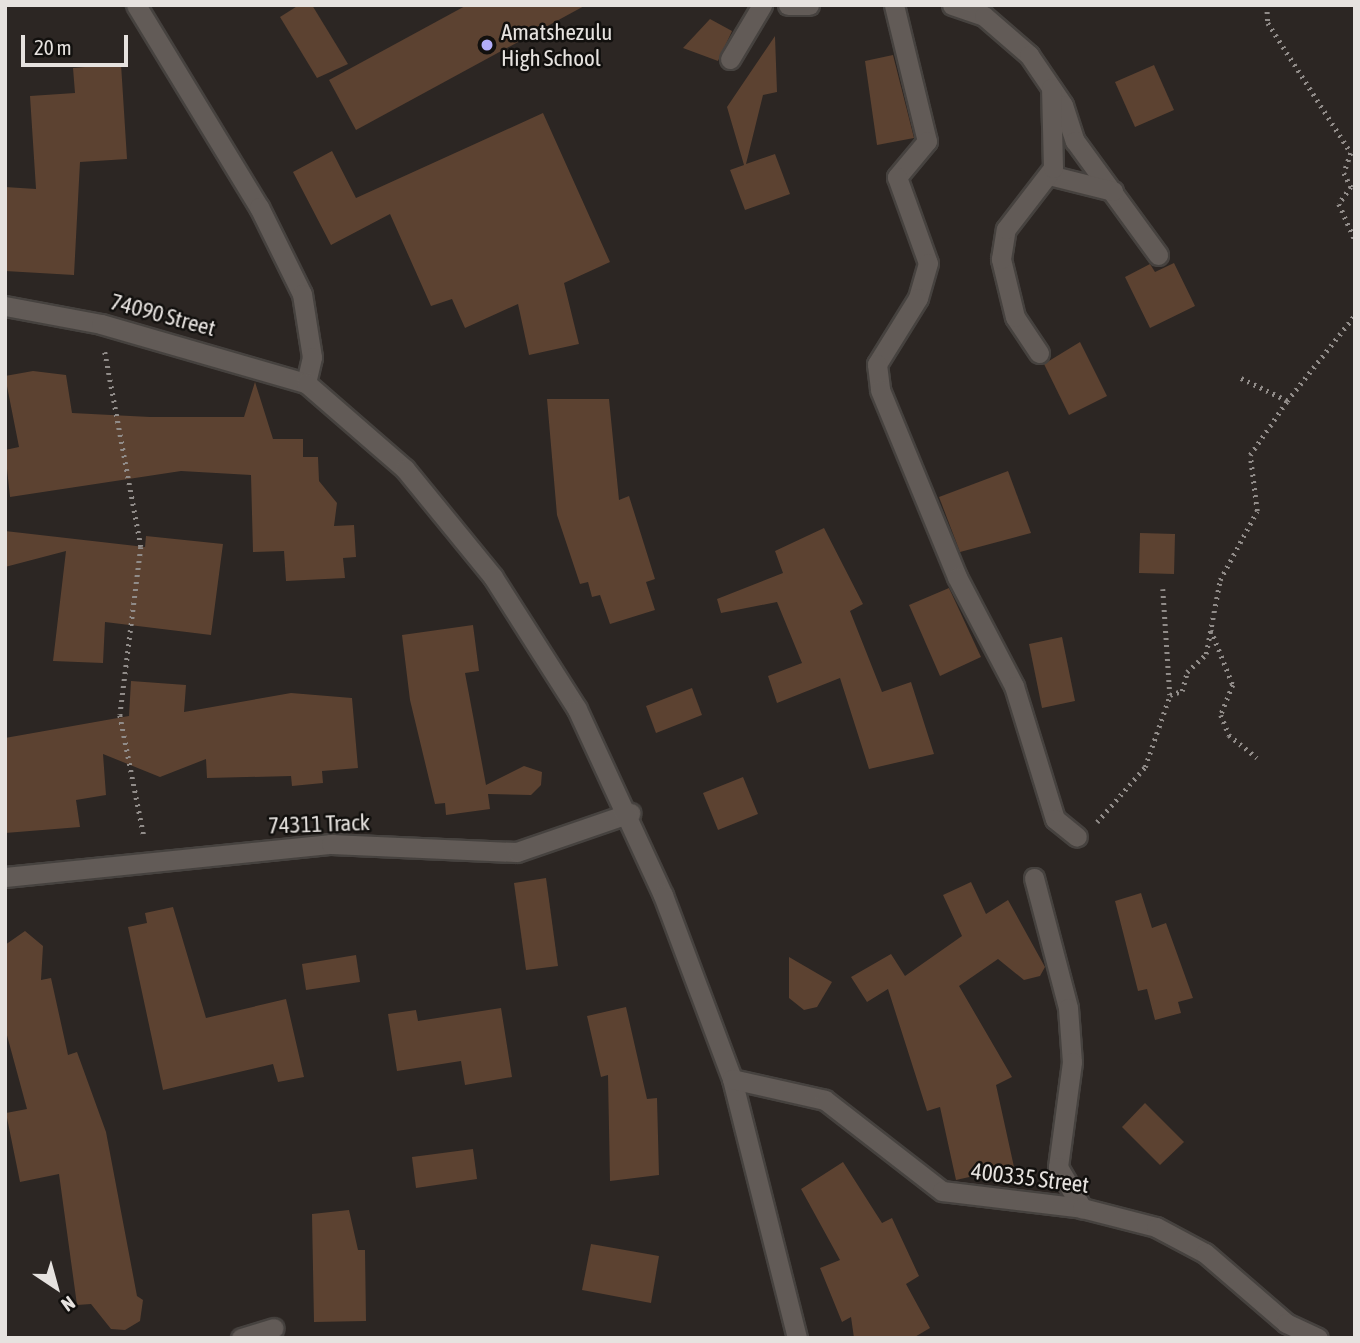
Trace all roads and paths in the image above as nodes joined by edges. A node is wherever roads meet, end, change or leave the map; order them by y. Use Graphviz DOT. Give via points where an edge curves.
graph roads {
  1 [pos="136,5"];
  2 [pos="762,5"];
  3 [pos="788,5"];
  4 [pos="809,5"];
  5 [pos="894,5"];
  6 [pos="953,5"];
  7 [pos="1267,5"];
  8 [pos="730,59"];
  9 [pos="1051,87"];
  10 [pos="1049,175"];
  11 [pos="1113,191"];
  12 [pos="1355,240"];
  13 [pos="1158,256"];
  14 [pos="5,306"];
  15 [pos="1355,315"];
  16 [pos="101,324"];
  17 [pos="1039,353"];
  18 [pos="1240,378"];
  19 [pos="306,383"];
  20 [pos="1287,401"];
  21 [pos="1163,589"];
  22 [pos="1210,630"];
  23 [pos="1170,695"];
  24 [pos="1257,758"];
  25 [pos="630,813"];
  26 [pos="1077,837"];
  27 [pos="148,859"];
  28 [pos="5,877"];
  29 [pos="1034,878"];
  30 [pos="732,1079"];
  31 [pos="1082,1208"];
  32 [pos="273,1328"];
  33 [pos="242,1338"];
  34 [pos="797,1338"];
  35 [pos="1318,1338"];
  1 -- 19 [label="street" via="260,207 302,295 312,357"];
  2 -- 8 [label="street"];
  3 -- 4 [label="street"];
  5 -- 26 [label="street" via="927,141 897,177 928,263 918,298 877,364 880,390 957,577 1014,686 1055,819"];
  6 -- 9 [label="street" via="1002,29"];
  7 -- 12 [label="path" via="1268,23 1351,153 1344,173 1350,187 1339,204"];
  9 -- 10 [label="street"];
  9 -- 11 [label="street" via="1075,141"];
  10 -- 11 [label="street"];
  10 -- 17 [label="street" via="1006,229 1001,259 1015,317"];
  11 -- 13 [label="street"];
  14 -- 16 [label="street, 74090 Street"];
  15 -- 20 [label="path"];
  16 -- 19 [label="street, 74090 Street"];
  16 -- 27 [label="path" via="140,534 120,715"];
  18 -- 20 [label="path"];
  19 -- 25 [label="street" via="405,469 493,577 577,709"];
  20 -- 22 [label="path" via="1250,455 1256,512 1220,580"];
  21 -- 23 [label="path"];
  22 -- 23 [label="path" via="1206,654 1187,673 1182,691"];
  22 -- 24 [label="path" via="1233,685 1221,715 1229,736"];
  23 -- 26 [label="path" via="1145,767 1114,810"];
  25 -- 27 [label="street, 74311 Track" via="517,852 331,844"];
  25 -- 30 [label="street"];
  27 -- 28 [label="street, 74311 Track"];
  29 -- 31 [label="street" via="1068,1008 1072,1062 1058,1167"];
  30 -- 31 [label="street, 400335 Street" via="825,1100 942,1191"];
  30 -- 34 [label="street"];
  31 -- 35 [label="street, 400335 Street" via="1156,1227 1205,1253 1286,1323"];
  32 -- 33 [label="street"];
}
